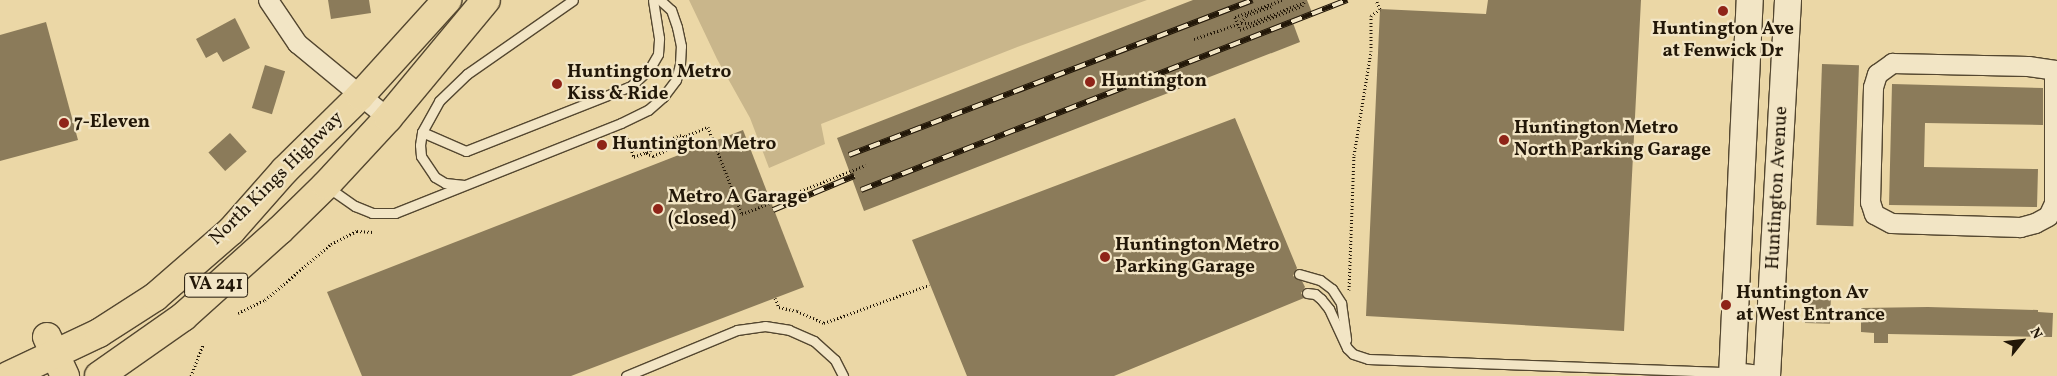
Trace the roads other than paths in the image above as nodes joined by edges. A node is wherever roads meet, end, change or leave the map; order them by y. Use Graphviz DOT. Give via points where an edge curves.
graph roads {
  1 [pos="268,0"];
  2 [pos="447,0"];
  3 [pos="486,0"];
  4 [pos="573,0"];
  5 [pos="653,0"];
  6 [pos="660,0"];
  7 [pos="1750,0"];
  8 [pos="1788,0"];
  9 [pos="2056,70"];
  10 [pos="360,96"];
  11 [pos="388,118"];
  12 [pos="422,132"];
  13 [pos="464,185"];
  14 [pos="326,186"];
  15 [pos="1299,274"];
  16 [pos="1307,293"];
  17 [pos="1347,348"];
  18 [pos="61,361"];
  19 [pos="1732,374"];
  20 [pos="8,376"];
  21 [pos="89,376"];
  22 [pos="99,376"];
  23 [pos="626,376"];
  24 [pos="843,376"];
  25 [pos="1768,376"];
  1 -- 10 [label="street" via="297,43"];
  2 -- 10 [label="main road, North Kings Highway / VA 241"];
  3 -- 11 [label="main road, North Kings Highway / VA 241"];
  4 -- 12 [label="lane" via="467,74 439,101"];
  5 -- 12 [label="lane" via="658,54 650,68 631,86 466,151"];
  6 -- 13 [label="lane" via="671,10 681,46 676,80 663,97 648,110 621,123"];
  7 -- 19 [label="main road, Huntington Avenue"];
  8 -- 25 [label="main road, Huntington Avenue"];
  9 -- 9 [label="street" via="2028,66 1892,63 1877,74 1873,87 1870,202 1874,214 1891,223 2020,227 2048,216 2054,203"];
  10 -- 11 [label="street"];
  10 -- 18 [label="main road, North Kings Highway / VA 241" via="285,170 231,232 155,297"];
  11 -- 14 [label="main road, North Kings Highway / VA 241"];
  12 -- 13 [label="lane" via="421,156 435,177 445,183"];
  13 -- 14 [label="lane" via="407,209 383,214 355,206"];
  14 -- 22 [label="main road, North Kings Highway / VA 241" via="182,317"];
  15 -- 17 [label="lane" via="1320,280 1332,289 1340,302"];
  16 -- 17 [label="lane" via="1321,298"];
  17 -- 19 [label="lane" via="1360,357 1380,360"];
  18 -- 20 [label="main road, North Kings Highway / VA 241"];
  18 -- 21 [label="main road"];
  19 -- 25 [label="street"];
  23 -- 24 [label="lane" via="737,330 765,326 789,330 814,341 835,360"];
}
